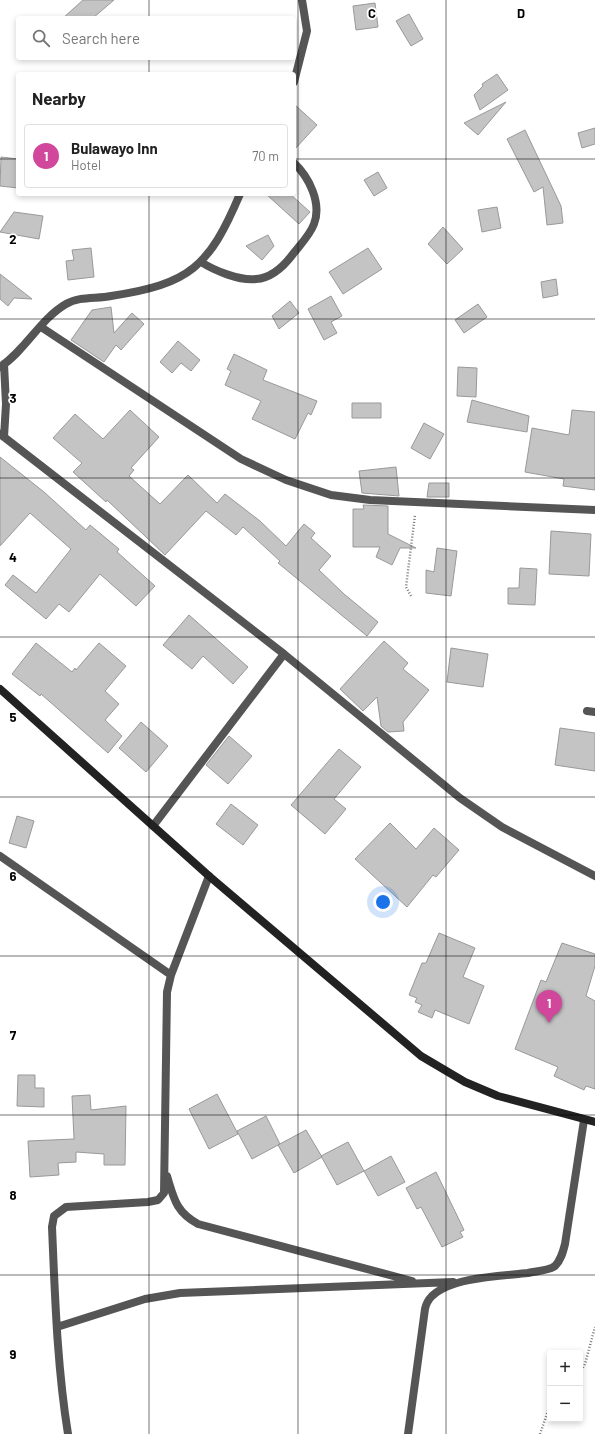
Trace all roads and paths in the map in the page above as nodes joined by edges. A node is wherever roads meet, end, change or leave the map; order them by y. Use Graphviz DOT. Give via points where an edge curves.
graph roads {
  1 [pos="302,0"];
  2 [pos="296,74"];
  3 [pos="296,166"];
  4 [pos="239,196"];
  5 [pos="202,262"];
  6 [pos="41,328"];
  7 [pos="2,366"];
  8 [pos="2,435"];
  9 [pos="423,504"];
  10 [pos="595,510"];
  11 [pos="411,596"];
  12 [pos="284,654"];
  13 [pos="0,689"];
  14 [pos="152,826"];
  15 [pos="0,856"];
  16 [pos="209,876"];
  17 [pos="595,876"];
  18 [pos="171,975"];
  19 [pos="584,1120"];
  20 [pos="595,1122"];
  21 [pos="165,1171"];
  22 [pos="464,1282"];
  23 [pos="420,1283"];
  24 [pos="595,1326"];
  25 [pos="57,1327"];
  26 [pos="583,1368"];
  27 [pos="547,1414"];
  28 [pos="68,1434"];
  29 [pos="408,1434"];
  30 [pos="540,1434"];
  1 -- 2 [label="street" via="307,31"];
  3 -- 5 [label="street" via="309,182 316,202 316,215 308,234 284,266 256,279 215,271"];
  4 -- 5 [label="street" via="223,232"];
  5 -- 6 [label="street" via="184,276 162,286 112,296 83,298 67,303"];
  6 -- 7 [label="street"];
  6 -- 9 [label="street" via="241,459 286,480 331,495"];
  7 -- 8 [label="street" via="6,404"];
  8 -- 12 [label="street"];
  9 -- 10 [label="street"];
  9 -- 11 [label="path" via="415,510 406,587"];
  12 -- 14 [label="street"];
  12 -- 17 [label="street" via="460,798 502,827"];
  13 -- 14 [label="main road"];
  14 -- 16 [label="main road"];
  15 -- 18 [label="street"];
  16 -- 18 [label="street"];
  16 -- 19 [label="main road" via="421,1056 465,1082 498,1096"];
  18 -- 21 [label="street" via="165,1007"];
  19 -- 20 [label="main road"];
  19 -- 22 [label="street" via="561,1258 554,1266 541,1271"];
  21 -- 23 [label="street" via="178,1206 187,1217 198,1224"];
  21 -- 25 [label="street" via="164,1193 158,1200 66,1207 54,1216 52,1227"];
  22 -- 23 [label="street"];
  22 -- 29 [label="street" via="448,1286 436,1293 426,1305"];
  23 -- 25 [label="street" via="180,1293 145,1299"];
  24 -- 26 [label="path"];
  25 -- 28 [label="street" via="60,1376"];
  27 -- 30 [label="path"];
}
